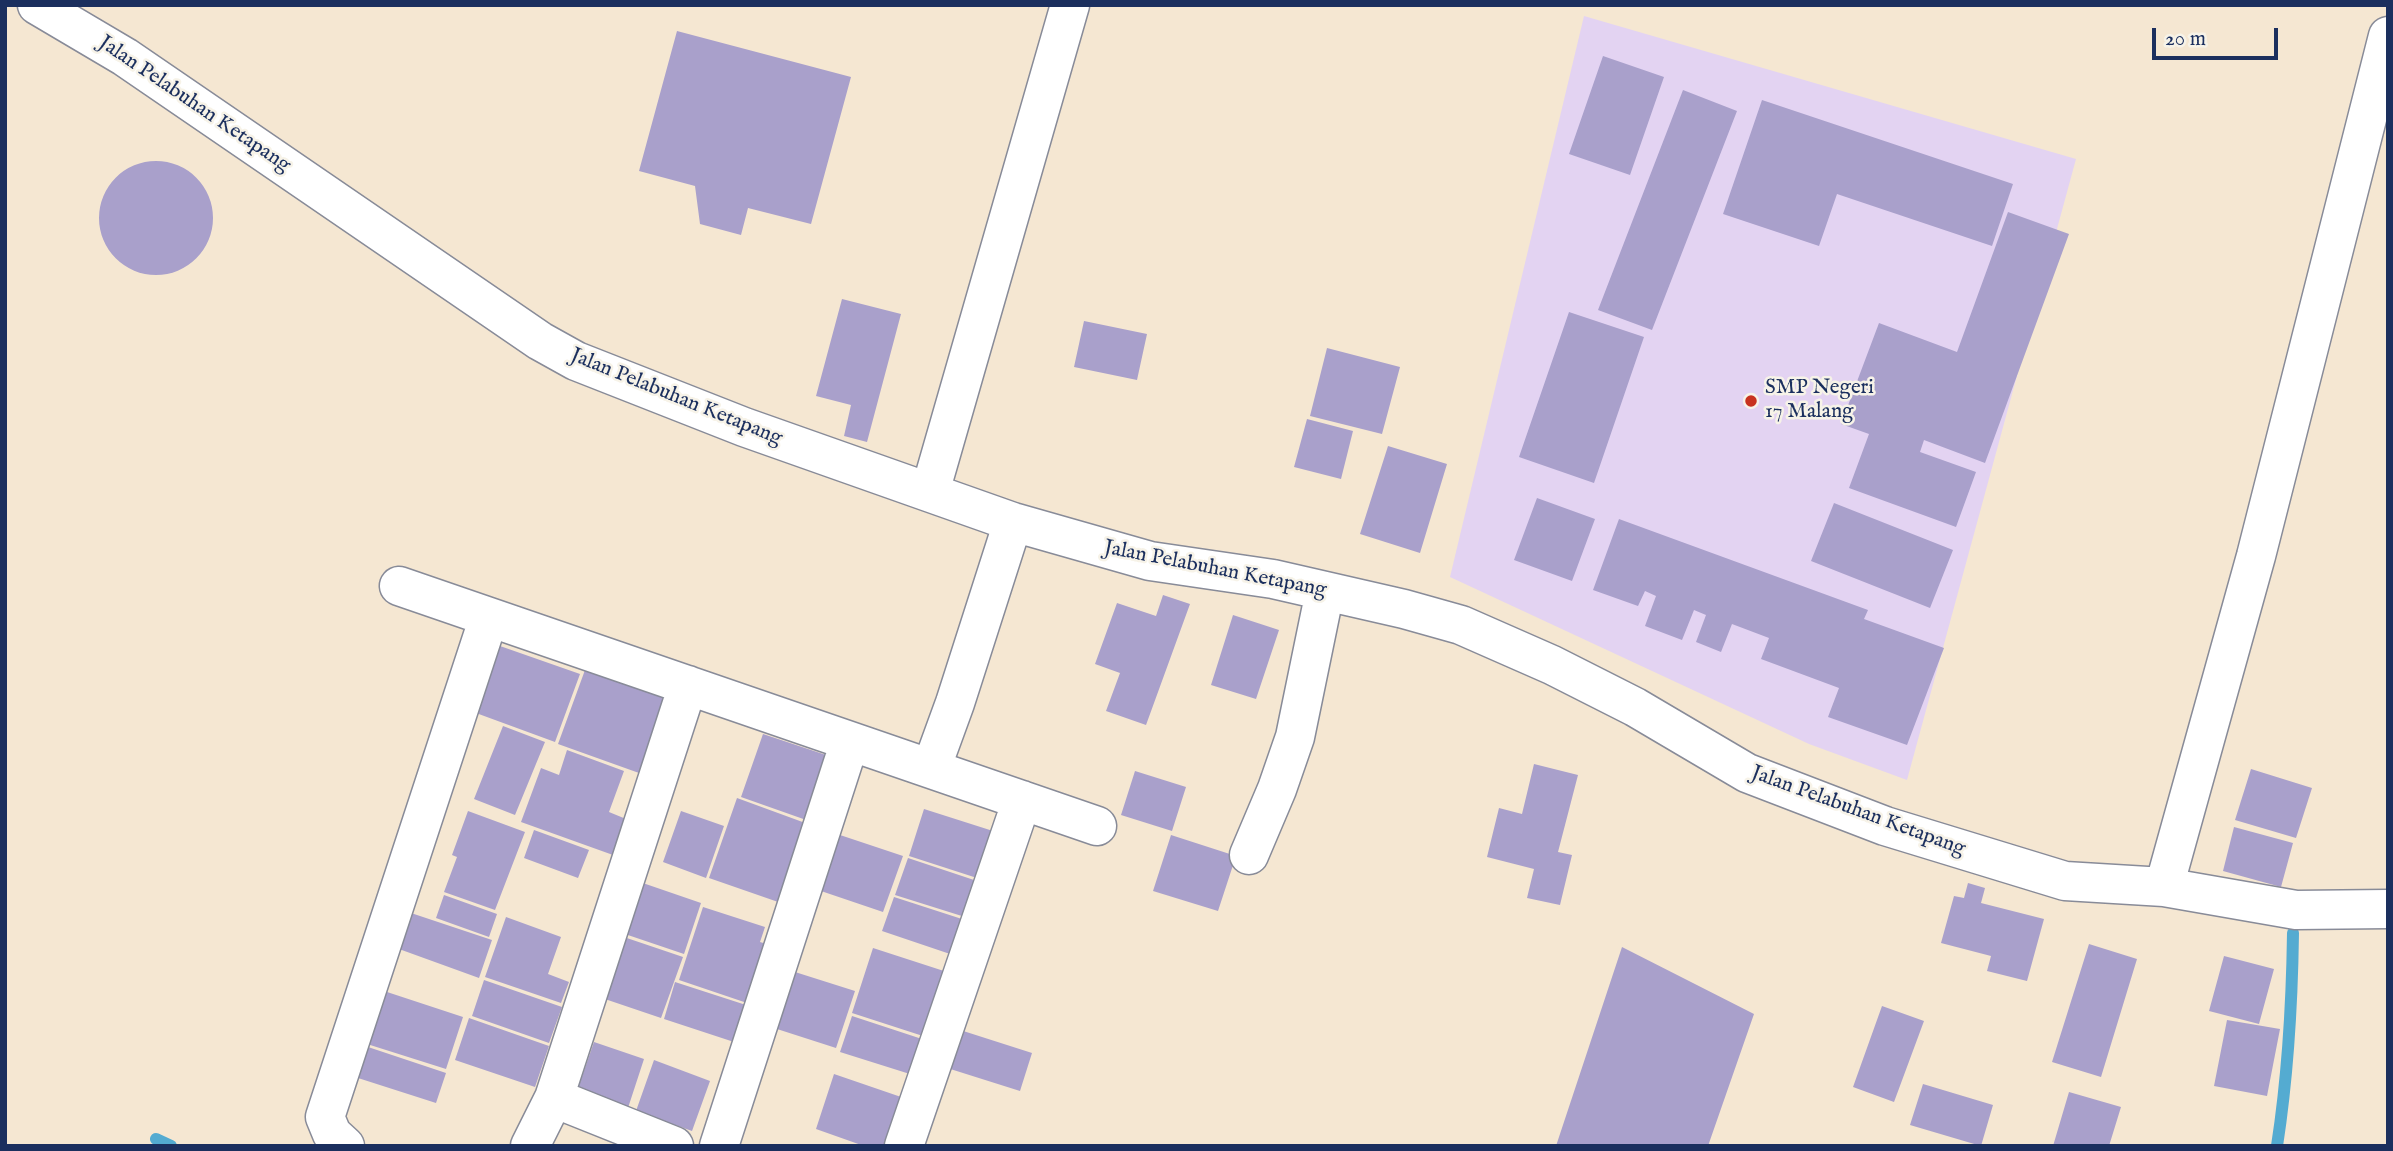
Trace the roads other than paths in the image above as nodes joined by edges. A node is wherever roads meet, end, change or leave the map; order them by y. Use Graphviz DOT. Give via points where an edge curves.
graph roads {
  1 [pos="37,5"];
  2 [pos="1070,5"];
  3 [pos="2388,36"];
  4 [pos="930,492"];
  5 [pos="1013,522"];
  6 [pos="399,586"];
  7 [pos="1325,591"];
  8 [pos="489,617"];
  9 [pos="688,685"];
  10 [pos="850,741"];
  11 [pos="931,769"];
  12 [pos="1022,800"];
  13 [pos="1097,826"];
  14 [pos="1250,855"];
  15 [pos="2164,887"];
  16 [pos="2388,909"];
  17 [pos="554,1098"];
  18 [pos="345,1146"];
  19 [pos="530,1146"];
  20 [pos="674,1146"];
  21 [pos="719,1146"];
  22 [pos="904,1146"];
  1 -- 4 [label="street, Jalan Pelabuhan Ketapang" via="125,57 540,341 576,361 744,427"];
  2 -- 4 [label="street"];
  3 -- 15 [label="street" via="2260,542"];
  4 -- 5 [label="street, Jalan Pelabuhan Ketapang"];
  5 -- 7 [label="street, Jalan Pelabuhan Ketapang" via="1150,561"];
  5 -- 11 [label="street"];
  6 -- 8 [label="street"];
  7 -- 14 [label="street" via="1295,737"];
  7 -- 15 [label="street, Jalan Pelabuhan Ketapang" via="1472,629 1635,707 1747,773 1885,826 2066,881"];
  8 -- 9 [label="street"];
  8 -- 18 [label="street" via="325,1117 332,1134"];
  9 -- 10 [label="street"];
  9 -- 17 [label="street"];
  10 -- 11 [label="street"];
  10 -- 21 [label="street"];
  11 -- 12 [label="street"];
  12 -- 13 [label="street"];
  12 -- 22 [label="street"];
  15 -- 16 [label="street, Jalan Pelabuhan Ketapang" via="2296,910"];
  17 -- 19 [label="street"];
  17 -- 20 [label="street"];
}
